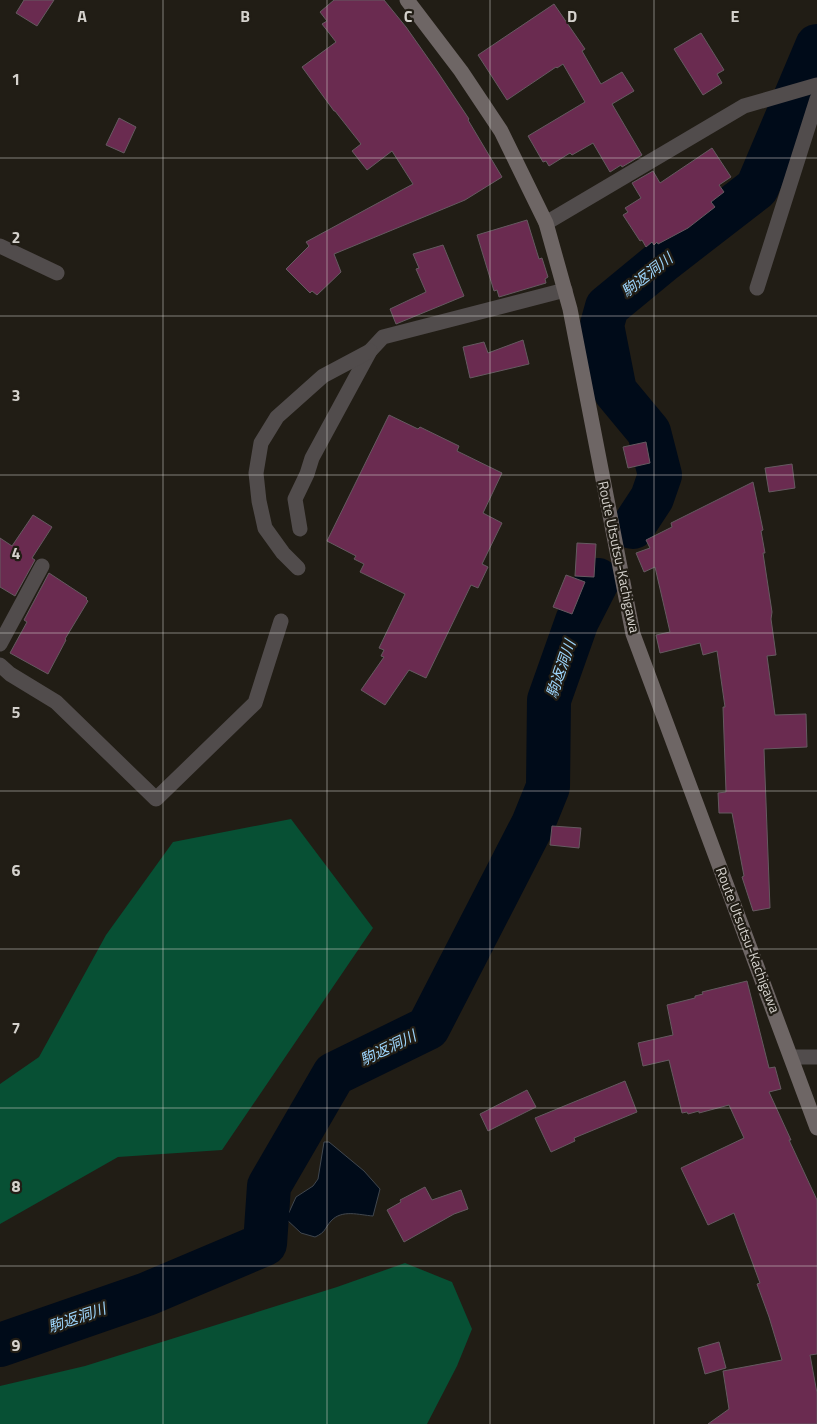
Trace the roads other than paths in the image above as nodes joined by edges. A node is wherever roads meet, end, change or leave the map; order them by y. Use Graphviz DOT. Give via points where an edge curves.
graph roads {
  1 [pos="407,0"];
  2 [pos="817,85"];
  3 [pos="817,99"];
  4 [pos="546,223"];
  5 [pos="0,246"];
  6 [pos="58,273"];
  7 [pos="757,288"];
  8 [pos="565,290"];
  9 [pos="370,351"];
  10 [pos="300,529"];
  11 [pos="42,566"];
  12 [pos="298,568"];
  13 [pos="281,621"];
  14 [pos="0,644"];
  15 [pos="0,665"];
  16 [pos="817,1056"];
  17 [pos="792,1057"];
  18 [pos="817,1128"];
  1 -- 4 [label="main road, Route Utsutsu-Kachigawa" via="501,131"];
  2 -- 4 [label="street" via="744,106"];
  3 -- 7 [label="street"];
  4 -- 8 [label="main road, Route Utsutsu-Kachigawa"];
  5 -- 6 [label="street"];
  8 -- 9 [label="street" via="383,337"];
  8 -- 17 [label="main road, Route Utsutsu-Kachigawa" via="633,634"];
  9 -- 10 [label="street" via="312,458 295,499"];
  9 -- 12 [label="street" via="323,376 277,417 261,443 256,473 265,528"];
  11 -- 14 [label="street"];
  13 -- 15 [label="street" via="255,703 156,799 56,702"];
  16 -- 17 [label="street"];
  17 -- 18 [label="main road, Route Utsutsu-Kachigawa"];
}
